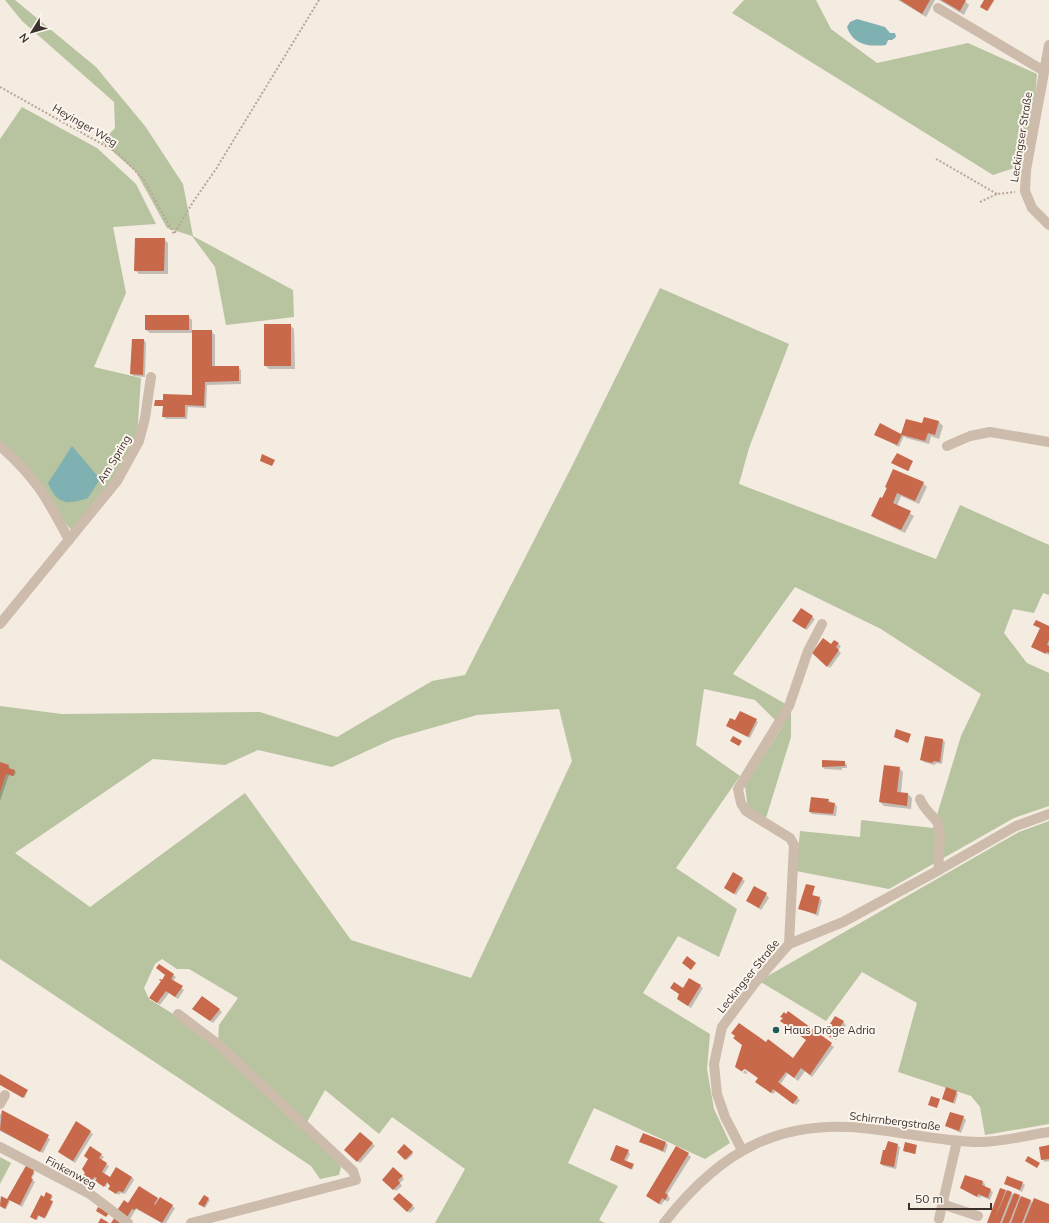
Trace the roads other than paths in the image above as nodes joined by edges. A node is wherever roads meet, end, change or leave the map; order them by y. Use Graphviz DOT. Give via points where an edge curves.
graph roads {
  1 [pos="938,8"];
  2 [pos="1049,45"];
  3 [pos="1044,71"];
  4 [pos="1049,224"];
  5 [pos="151,377"];
  6 [pos="1049,442"];
  7 [pos="0,446"];
  8 [pos="947,446"];
  9 [pos="69,540"];
  10 [pos="0,624"];
  11 [pos="822,624"];
  12 [pos="920,799"];
  13 [pos="1049,814"];
  14 [pos="939,870"];
  15 [pos="790,944"];
  16 [pos="178,1014"];
  17 [pos="1049,1132"];
  18 [pos="957,1141"];
  19 [pos="0,1148"];
  20 [pos="742,1150"];
  21 [pos="942,1204"];
  22 [pos="978,1216"];
  23 [pos="939,1219"];
  24 [pos="128,1223"];
  25 [pos="191,1223"];
  26 [pos="664,1223"];
  1 -- 3 [label="street"];
  2 -- 3 [label="street, Leckingser Straße"];
  3 -- 4 [label="street, Leckingser Straße" via="1026,170 1025,191 1032,208"];
  5 -- 9 [label="street, Am Spring" via="139,441 117,481"];
  6 -- 8 [label="street" via="990,432 970,436"];
  7 -- 9 [label="street" via="36,481"];
  9 -- 10 [label="street, Am Spring"];
  11 -- 15 [label="street" via="808,651 789,706 738,789 746,811 790,838 794,846"];
  12 -- 14 [label="street" via="937,823"];
  13 -- 14 [label="street, Leckingser Straße" via="1016,826"];
  14 -- 15 [label="street, Leckingser Straße" via="843,922"];
  15 -- 20 [label="street, Leckingser Straße" via="754,984 722,1027 714,1064 717,1094 725,1117"];
  16 -- 25 [label="street" via="225,1050 353,1171 356,1180"];
  17 -- 18 [label="street, Schirrnbergstraße" via="982,1142"];
  18 -- 20 [label="street, Schirrnbergstraße" via="835,1126 780,1134"];
  18 -- 21 [label="street"];
  19 -- 24 [label="street, Finkenweg" via="90,1194"];
  20 -- 26 [label="street" via="697,1184"];
  21 -- 22 [label="street"];
  21 -- 23 [label="street"];
}
